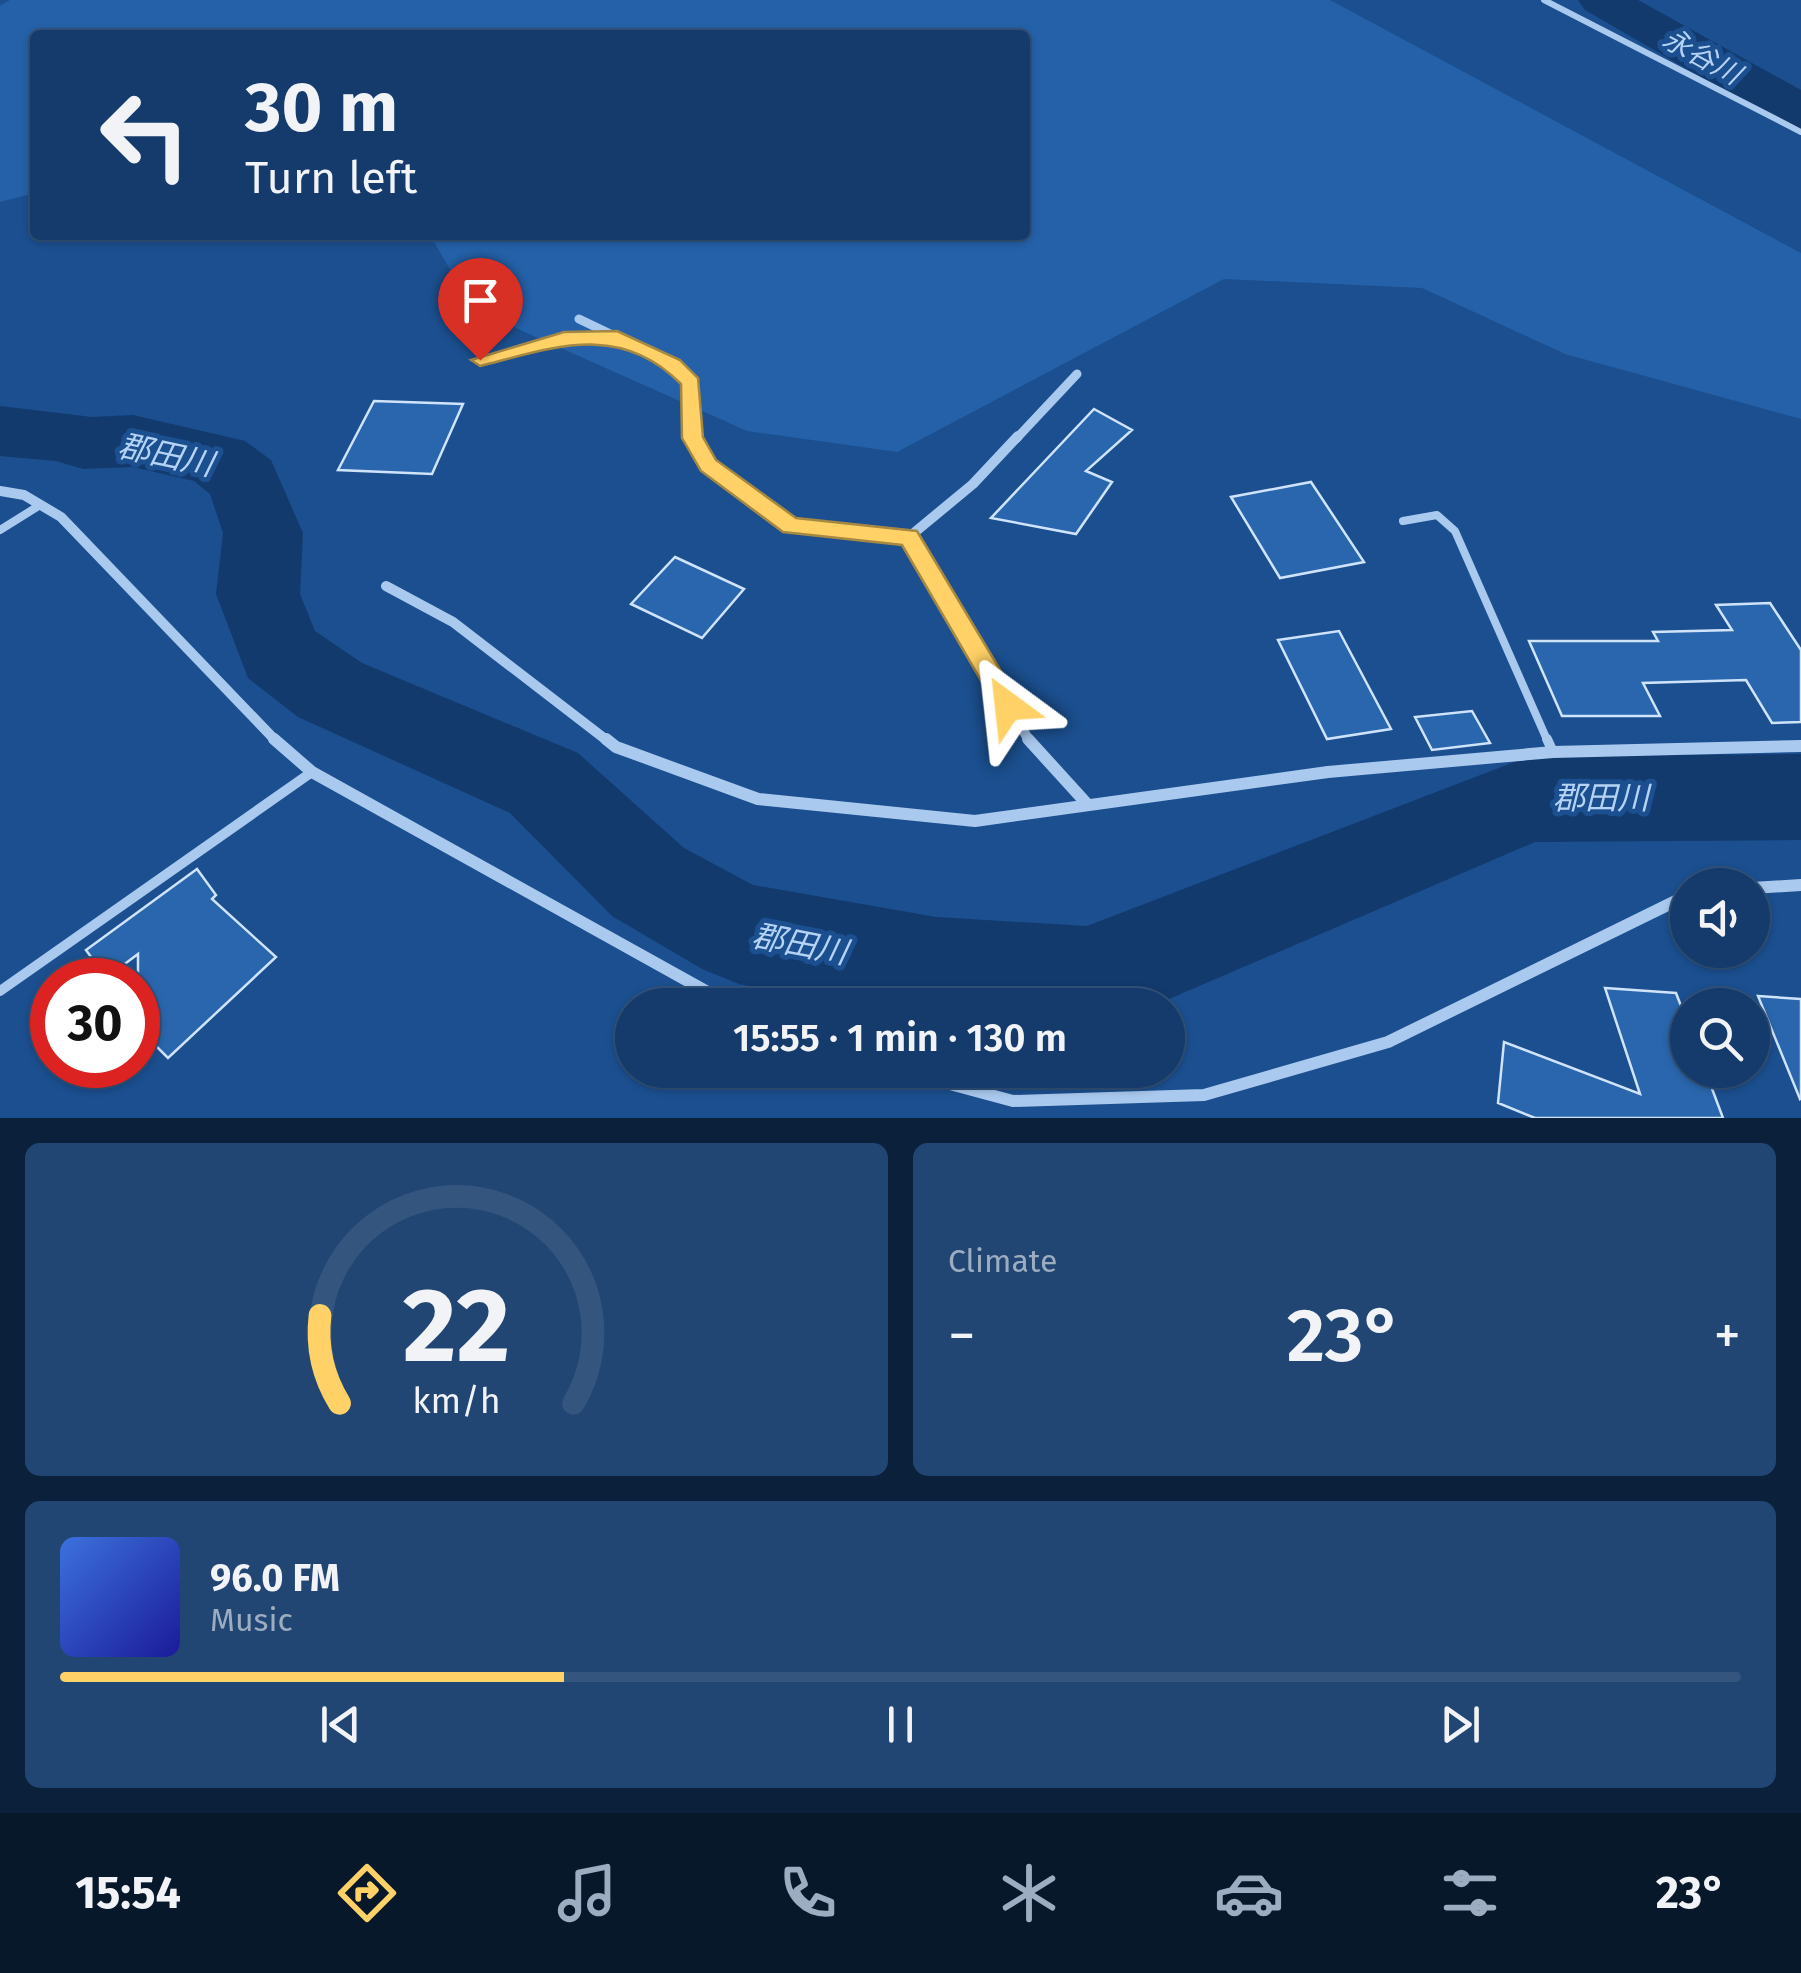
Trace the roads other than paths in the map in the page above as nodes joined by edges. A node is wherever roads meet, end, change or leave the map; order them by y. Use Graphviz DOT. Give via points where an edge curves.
graph roads {
  1 [pos="1544,0"];
  2 [pos="1801,132"];
  3 [pos="579,320"];
  4 [pos="617,337"];
  5 [pos="480,360"];
  6 [pos="1077,374"];
  7 [pos="0,491"];
  8 [pos="40,504"];
  9 [pos="1403,521"];
  10 [pos="0,530"];
  11 [pos="909,537"];
  12 [pos="386,586"];
  13 [pos="1801,746"];
  14 [pos="1554,752"];
  15 [pos="312,772"];
  16 [pos="1088,806"];
  17 [pos="1801,886"];
  18 [pos="1770,887"];
  19 [pos="1670,905"];
  20 [pos="700,988"];
  21 [pos="0,990"];
  22 [pos="965,1088"];
  1 -- 2 [label="street"];
  3 -- 4 [label="street"];
  4 -- 5 [label="street" via="564,338"];
  4 -- 11 [label="street" via="673,364 691,383 692,438 709,465 791,526"];
  6 -- 11 [label="street" via="973,484"];
  7 -- 8 [label="street"];
  8 -- 10 [label="lane"];
  8 -- 15 [label="street" via="61,517 262,729"];
  9 -- 14 [label="lane" via="1437,515 1455,531"];
  11 -- 16 [label="street" via="1028,740"];
  12 -- 16 [label="street" via="453,622 616,747 758,799 975,821"];
  13 -- 14 [label="street"];
  14 -- 16 [label="street" via="1328,772"];
  15 -- 20 [label="street"];
  15 -- 21 [label="lane"];
  17 -- 18 [label="street"];
  19 -- 22 [label="street" via="1388,1042 1204,1095 1013,1101"];
}
